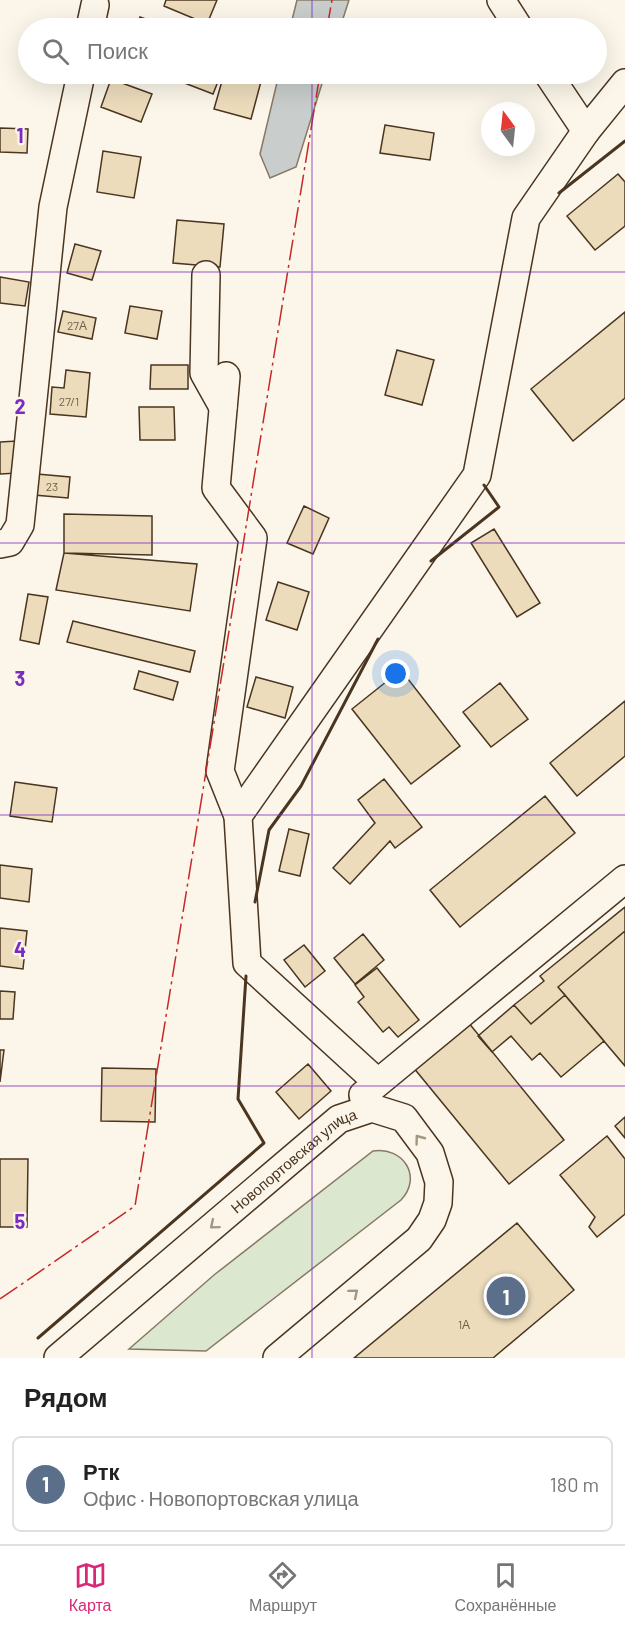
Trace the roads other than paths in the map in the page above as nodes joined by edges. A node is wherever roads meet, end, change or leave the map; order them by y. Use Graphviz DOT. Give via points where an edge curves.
graph roads {
  1 [pos="501,0"];
  2 [pos="513,18"];
  3 [pos="625,83"];
  4 [pos="79,84"];
  5 [pos="555,84"];
  6 [pos="586,131"];
  7 [pos="206,275"];
  8 [pos="226,376"];
  9 [pos="223,407"];
  10 [pos="0,544"];
  11 [pos="238,816"];
  12 [pos="625,879"];
  13 [pos="376,1082"];
  14 [pos="339,1119"];
  15 [pos="58,1358"];
  16 [pos="277,1358"];
  1 -- 2 [label="street"];
  3 -- 6 [label="street"];
  4 -- 10 [label="street" via="53,207 20,525 10,542"];
  5 -- 6 [label="street"];
  6 -- 11 [label="street" via="526,218 477,475"];
  7 -- 9 [label="street" via="204,373"];
  8 -- 9 [label="street"];
  9 -- 11 [label="street" via="216,488 253,538 220,771"];
  11 -- 13 [label="street" via="247,963"];
  12 -- 13 [label="street"];
  13 -- 14 [label="street"];
  14 -- 15 [label="street, Новопортовская улица, one-way"];
  16 -- 14 [label="street, Новопортовская улица, one-way" via="419,1239 438,1203 439,1182 430,1153 404,1118 372,1108"];
}
